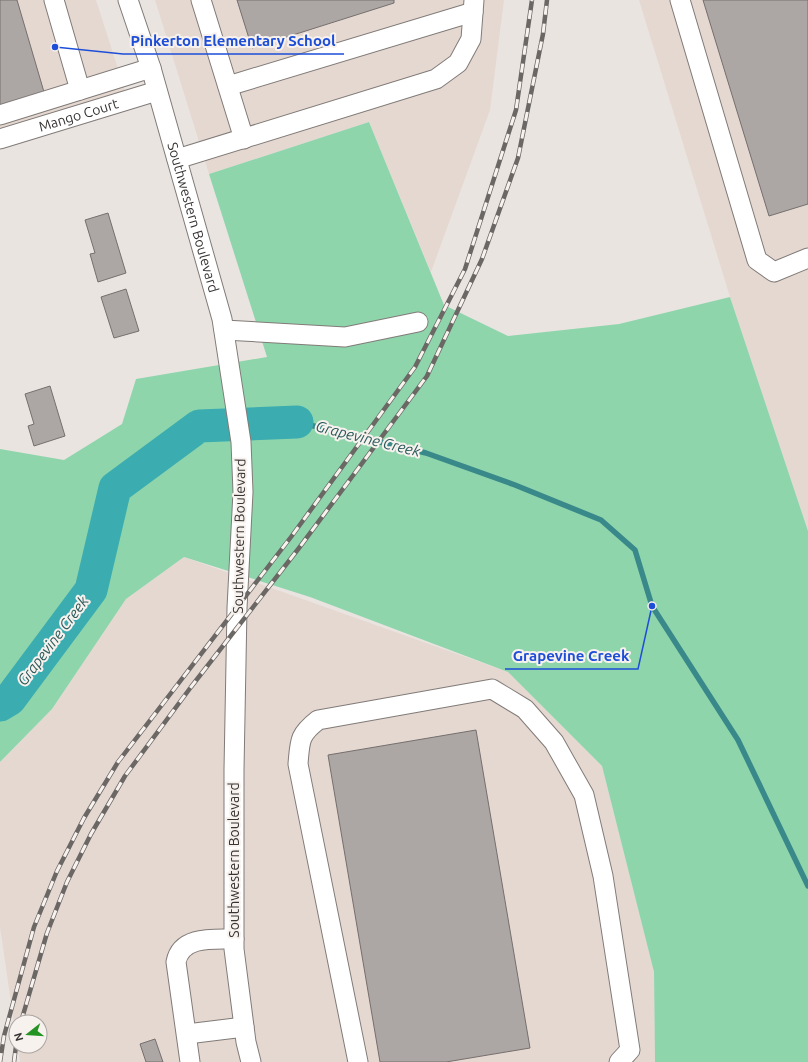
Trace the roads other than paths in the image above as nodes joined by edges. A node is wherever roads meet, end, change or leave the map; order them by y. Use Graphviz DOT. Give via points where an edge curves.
graph roads {
  1 [pos="54,0"];
  2 [pos="128,0"];
  3 [pos="202,0"];
  4 [pos="680,0"];
  5 [pos="474,6"];
  6 [pos="151,68"];
  7 [pos="228,86"];
  8 [pos="80,90"];
  9 [pos="157,91"];
  10 [pos="0,115"];
  11 [pos="0,139"];
  12 [pos="244,139"];
  13 [pos="177,159"];
  14 [pos="808,258"];
  15 [pos="418,322"];
  16 [pos="224,330"];
  17 [pos="234,938"];
  18 [pos="244,1027"];
  19 [pos="187,1034"];
  20 [pos="190,1062"];
  21 [pos="251,1062"];
  22 [pos="358,1062"];
  23 [pos="619,1062"];
  1 -- 8 [label="street"];
  2 -- 6 [label="street, Southwestern Boulevard"];
  3 -- 7 [label="street"];
  4 -- 14 [label="street" via="757,260 774,272"];
  5 -- 7 [label="street"];
  5 -- 12 [label="street" via="471,39 458,63 436,79"];
  6 -- 8 [label="street"];
  6 -- 9 [label="street, Southwestern Boulevard"];
  7 -- 12 [label="street"];
  8 -- 10 [label="street"];
  9 -- 11 [label="street, Mango Court"];
  9 -- 13 [label="street, Southwestern Boulevard"];
  12 -- 13 [label="street"];
  13 -- 16 [label="street, Southwestern Boulevard"];
  15 -- 16 [label="street" via="345,337"];
  16 -- 17 [label="street, Southwestern Boulevard" via="241,442 243,492 237,608"];
  17 -- 18 [label="street, Southwestern Boulevard"];
  17 -- 19 [label="street" via="193,942 178,954 176,962"];
  18 -- 19 [label="street"];
  18 -- 21 [label="street, Southwestern Boulevard"];
  19 -- 20 [label="street"];
  22 -- 23 [label="street" via="298,764 300,741 305,730 318,720 492,689 525,709 554,742 584,795 603,876 630,1050"];
}
